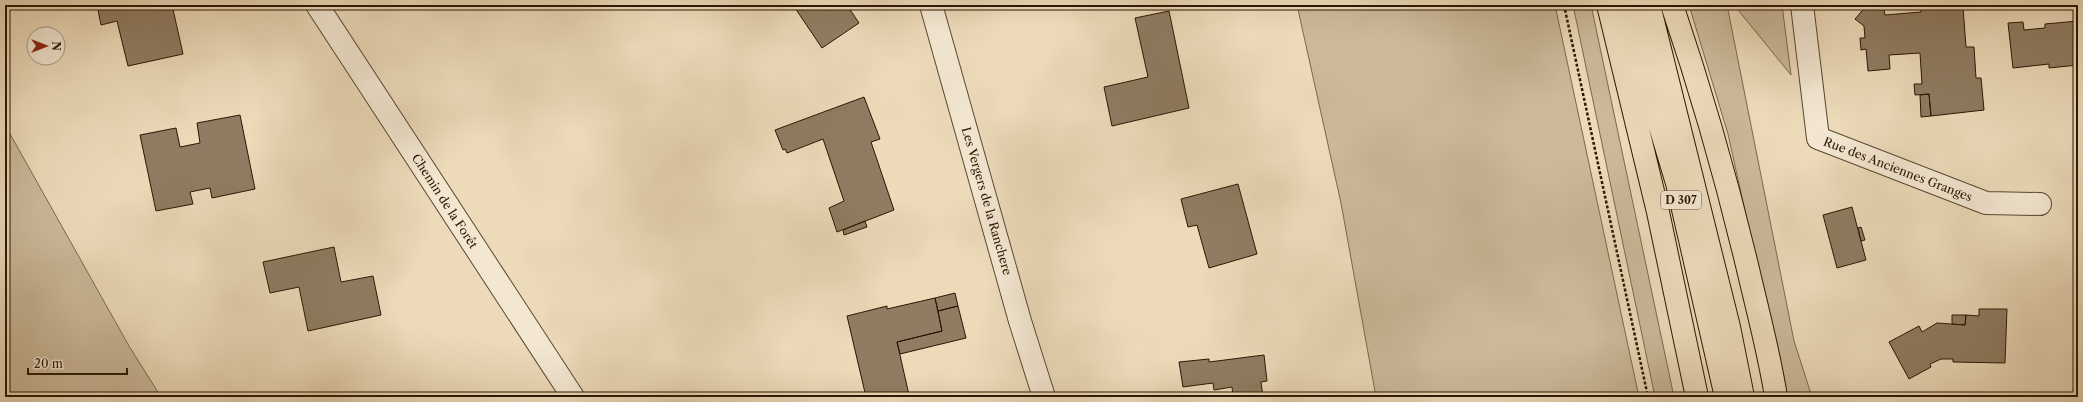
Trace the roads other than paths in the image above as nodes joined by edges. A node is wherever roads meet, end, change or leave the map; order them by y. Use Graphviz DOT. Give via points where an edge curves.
graph roads {
  1 [pos="317,5"];
  2 [pos="931,5"];
  3 [pos="1608,5"];
  4 [pos="1627,5"];
  5 [pos="1649,5"];
  6 [pos="1672,5"];
  7 [pos="1802,5"];
  8 [pos="2040,204"];
  9 [pos="573,397"];
  10 [pos="1044,397"];
  11 [pos="1697,397"];
  12 [pos="1726,397"];
  13 [pos="1743,397"];
  14 [pos="1776,397"];
  1 -- 9 [label="street, Chemin de la Forêt"];
  2 -- 10 [label="street, Les Vergers de la Ranchere" via="1020,321"];
  3 -- 11 [label="main road" via="1658,212"];
  4 -- 12 [label="main road, D 307" via="1677,183"];
  5 -- 13 [label="main road, D 307" via="1729,327"];
  6 -- 14 [label="main road" via="1692,65 1739,231"];
  7 -- 8 [label="street, Rue des Anciennes Granges" via="1818,138 1986,203"];
}
